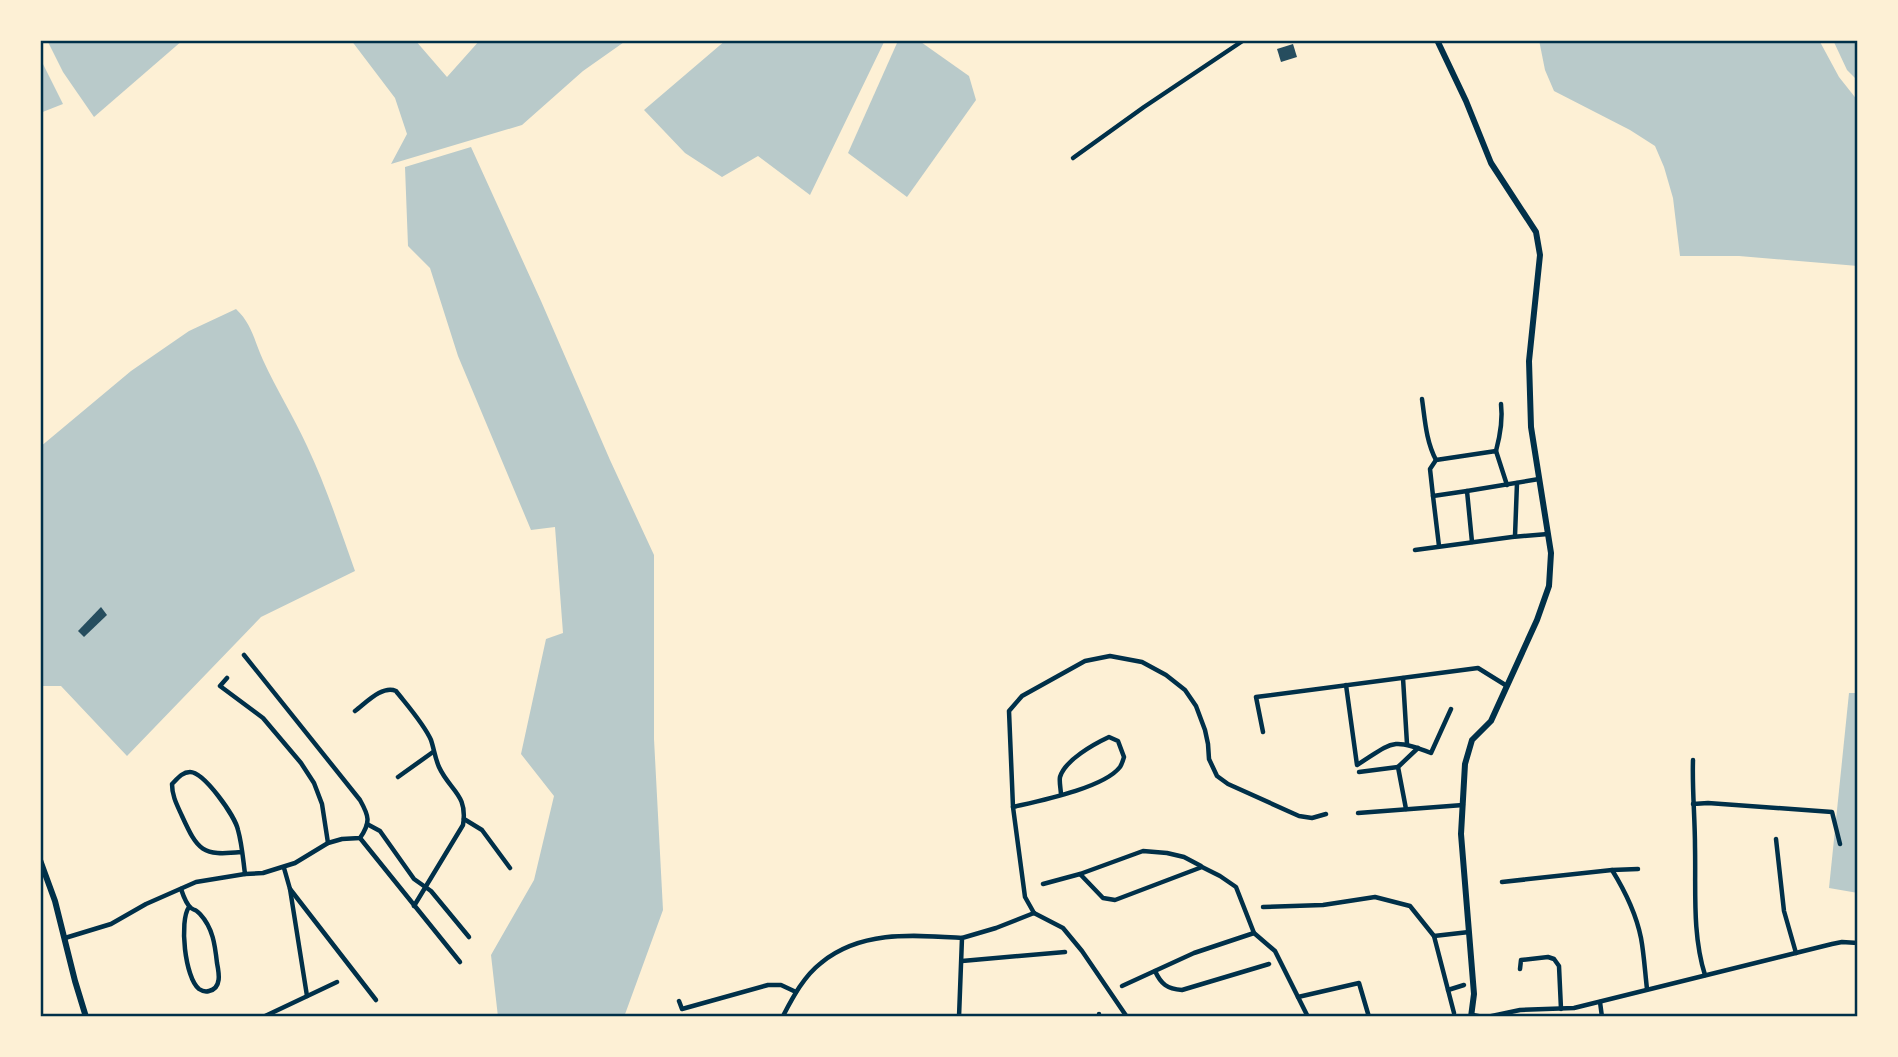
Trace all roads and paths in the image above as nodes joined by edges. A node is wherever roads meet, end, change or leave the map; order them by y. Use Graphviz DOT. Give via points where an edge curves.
graph roads {
  1 [pos="1244,40"];
  2 [pos="1437,40"];
  3 [pos="1073,158"];
  4 [pos="1422,399"];
  5 [pos="1501,404"];
  6 [pos="1496,451"];
  7 [pos="1436,460"];
  8 [pos="1539,479"];
  9 [pos="1517,483"];
  10 [pos="1507,485"];
  11 [pos="1467,491"];
  12 [pos="1433,496"];
  13 [pos="1548,534"];
  14 [pos="1514,537"];
  15 [pos="1472,542"];
  16 [pos="1439,546"];
  17 [pos="1415,550"];
  18 [pos="244,655"];
  19 [pos="227,678"];
  20 [pos="1403,678"];
  21 [pos="1346,685"];
  22 [pos="1507,685"];
  23 [pos="1451,709"];
  24 [pos="355,711"];
  25 [pos="1263,732"];
  26 [pos="1408,744"];
  27 [pos="1418,748"];
  28 [pos="433,752"];
  29 [pos="1693,760"];
  30 [pos="1398,766"];
  31 [pos="1359,772"];
  32 [pos="398,777"];
  33 [pos="1061,795"];
  34 [pos="1693,804"];
  35 [pos="1463,805"];
  36 [pos="1013,807"];
  37 [pos="1406,809"];
  38 [pos="1358,813"];
  39 [pos="1326,814"];
  40 [pos="464,819"];
  41 [pos="367,824"];
  42 [pos="360,838"];
  43 [pos="1776,839"];
  44 [pos="328,843"];
  45 [pos="1840,845"];
  46 [pos="241,852"];
  47 [pos="40,860"];
  48 [pos="1202,867"];
  49 [pos="284,868"];
  50 [pos="510,868"];
  51 [pos="1638,869"];
  52 [pos="1612,870"];
  53 [pos="245,874"];
  54 [pos="1080,874"];
  55 [pos="1502,882"];
  56 [pos="1042,884"];
  57 [pos="426,887"];
  58 [pos="181,889"];
  59 [pos="290,889"];
  60 [pos="414,906"];
  61 [pos="189,907"];
  62 [pos="1263,907"];
  63 [pos="1034,913"];
  64 [pos="1470,932"];
  65 [pos="1254,933"];
  66 [pos="1434,936"];
  67 [pos="469,937"];
  68 [pos="65,938"];
  69 [pos="962,938"];
  70 [pos="1858,943"];
  71 [pos="1065,952"];
  72 [pos="1796,953"];
  73 [pos="961,961"];
  74 [pos="460,962"];
  75 [pos="1269,964"];
  76 [pos="1520,969"];
  77 [pos="1155,971"];
  78 [pos="1705,975"];
  79 [pos="337,982"];
  80 [pos="1464,985"];
  81 [pos="1122,986"];
  82 [pos="1647,989"];
  83 [pos="1448,990"];
  84 [pos="796,992"];
  85 [pos="307,996"];
  86 [pos="1298,996"];
  87 [pos="376,1000"];
  88 [pos="679,1001"];
  89 [pos="1600,1002"];
  90 [pos="1561,1009"];
  91 [pos="1520,1010"];
  92 [pos="1454,1013"];
  93 [pos="783,1016"];
  94 [pos="1472,1016"];
  95 [pos="86,1017"];
  96 [pos="263,1017"];
  97 [pos="888,1017"];
  98 [pos="912,1017"];
  99 [pos="959,1017"];
  100 [pos="1127,1017"];
  101 [pos="1308,1017"];
  102 [pos="1369,1017"];
  103 [pos="1485,1017"];
  104 [pos="1522,1017"];
  105 [pos="1602,1017"];
  1 -- 3 [label="street"];
  2 -- 8 [label="street" via="1491,163 1539,244 1529,361 1531,427"];
  4 -- 7 [label="street"];
  5 -- 6 [label="street"];
  6 -- 7 [label="street"];
  6 -- 10 [label="street"];
  7 -- 12 [label="street" via="1430,469"];
  8 -- 9 [label="street"];
  8 -- 13 [label="street"];
  9 -- 10 [label="street"];
  9 -- 14 [label="street"];
  10 -- 11 [label="street"];
  11 -- 12 [label="street"];
  11 -- 15 [label="street"];
  12 -- 16 [label="street"];
  13 -- 14 [label="street"];
  13 -- 22 [label="street" via="1549,586"];
  14 -- 15 [label="street"];
  15 -- 16 [label="street"];
  16 -- 17 [label="street"];
  18 -- 41 [label="street" via="360,800"];
  19 -- 44 [label="street" via="220,686 263,718 314,783"];
  20 -- 21 [label="street"];
  20 -- 22 [label="street" via="1478,668"];
  20 -- 26 [label="street"];
  21 -- 25 [label="street" via="1256,697"];
  21 -- 26 [label="street" via="1357,765 1391,743"];
  22 -- 35 [label="street" via="1491,721 1472,740 1465,764"];
  23 -- 27 [label="street" via="1431,754"];
  24 -- 28 [label="street" via="391,688 430,738"];
  26 -- 27 [label="street"];
  27 -- 30 [label="street"];
  28 -- 32 [label="street"];
  28 -- 40 [label="street" via="461,799"];
  29 -- 34 [label="street"];
  30 -- 31 [label="street"];
  30 -- 37 [label="street"];
  33 -- 33 [label="street" via="1119,768 1124,757 1118,741 1109,737 1089,746 1068,765 1060,778"];
  33 -- 36 [label="street"];
  34 -- 45 [label="street" via="1832,812"];
  34 -- 78 [label="street" via="1698,953"];
  35 -- 37 [label="street"];
  35 -- 64 [label="street" via="1461,834"];
  36 -- 39 [label="street" via="1009,711 1022,696 1080,663 1110,656 1142,662 1185,690 1201,718 1212,768 1222,780 1299,816"];
  36 -- 63 [label="street" via="1025,897"];
  37 -- 38 [label="street"];
  40 -- 50 [label="street" via="482,830"];
  40 -- 57 [label="street"];
  41 -- 42 [label="street"];
  41 -- 57 [label="street" via="380,831 414,879"];
  42 -- 44 [label="street"];
  42 -- 60 [label="street"];
  43 -- 72 [label="street" via="1784,911"];
  44 -- 49 [label="street"];
  46 -- 46 [label="street" via="218,854 192,839 172,793 172,784 181,775 200,776 218,797 238,828"];
  46 -- 53 [label="street"];
  47 -- 68 [label="street"];
  48 -- 54 [label="street" via="1184,857 1143,851"];
  48 -- 54 [label="street" via="1115,900 1103,898"];
  48 -- 65 [label="street" via="1237,887"];
  49 -- 53 [label="street"];
  49 -- 59 [label="street"];
  51 -- 52 [label="street"];
  52 -- 55 [label="street"];
  52 -- 82 [label="street" via="1636,919"];
  53 -- 58 [label="street"];
  54 -- 56 [label="street"];
  57 -- 60 [label="street"];
  57 -- 67 [label="street"];
  58 -- 61 [label="street"];
  58 -- 68 [label="street" via="111,924"];
  59 -- 85 [label="street"];
  59 -- 87 [label="street"];
  60 -- 74 [label="street"];
  61 -- 61 [label="street" via="184,918 187,962 199,990 210,991 219,979 212,932"];
  62 -- 66 [label="street" via="1375,897 1410,906"];
  63 -- 69 [label="street"];
  63 -- 100 [label="street" via="1063,928"];
  64 -- 66 [label="street"];
  64 -- 94 [label="street"];
  65 -- 77 [label="street"];
  65 -- 86 [label="street" via="1275,951"];
  66 -- 83 [label="street"];
  68 -- 95 [label="street"];
  69 -- 73 [label="street"];
  69 -- 84 [label="street" via="892,936 856,944 819,964"];
  70 -- 72 [label="street" via="1842,942"];
  71 -- 73 [label="street"];
  72 -- 78 [label="street"];
  73 -- 99 [label="street"];
  75 -- 77 [label="street" via="1182,989 1164,985"];
  76 -- 90 [label="street" via="1521,960 1554,959 1559,966"];
  77 -- 81 [label="street"];
  78 -- 82 [label="street"];
  79 -- 85 [label="street"];
  80 -- 83 [label="street"];
  82 -- 89 [label="street"];
  83 -- 92 [label="street"];
  84 -- 88 [label="street" via="768,985 682,1009"];
  84 -- 93 [label="street"];
  85 -- 96 [label="street"];
  86 -- 101 [label="street"];
  86 -- 102 [label="street" via="1359,983"];
  89 -- 90 [label="street"];
  89 -- 105 [label="street"];
  90 -- 91 [label="street"];
  91 -- 103 [label="street"];
  91 -- 104 [label="street"];
  94 -- 103 [label="street"];
  97 -- 98 [label="street"];
}
